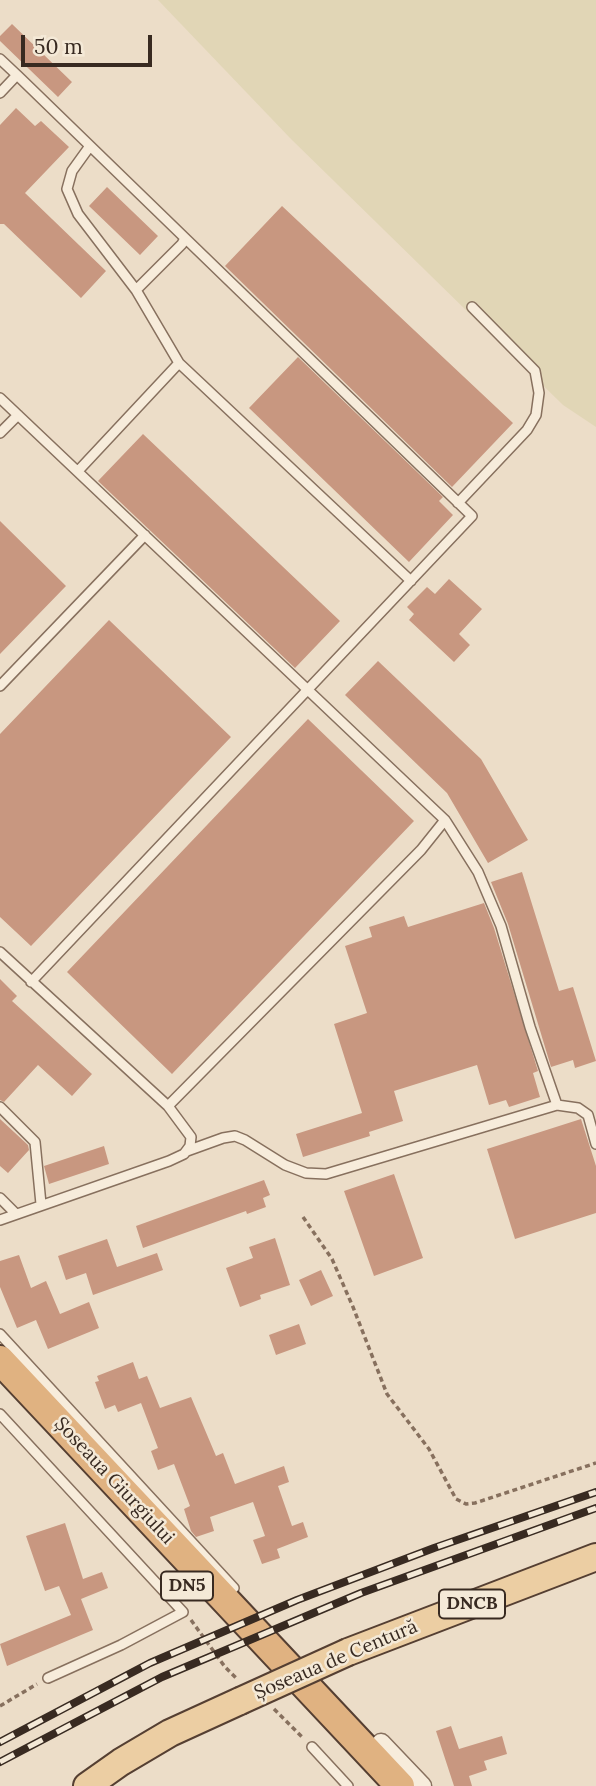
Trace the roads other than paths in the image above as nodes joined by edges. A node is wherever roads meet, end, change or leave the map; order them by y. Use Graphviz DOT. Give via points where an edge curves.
graph roads {
  1 [pos="0,59"];
  2 [pos="17,75"];
  3 [pos="0,93"];
  4 [pos="90,146"];
  5 [pos="185,237"];
  6 [pos="136,290"];
  7 [pos="472,307"];
  8 [pos="179,363"];
  9 [pos="0,398"];
  10 [pos="18,415"];
  11 [pos="0,433"];
  12 [pos="78,471"];
  13 [pos="458,503"];
  14 [pos="145,535"];
  15 [pos="411,581"];
  16 [pos="0,686"];
  17 [pos="309,690"];
  18 [pos="445,820"];
  19 [pos="0,952"];
  20 [pos="31,982"];
  21 [pos="557,1105"];
  22 [pos="168,1106"];
  23 [pos="0,1107"];
  24 [pos="596,1144"];
  25 [pos="186,1152"];
  26 [pos="0,1198"];
  27 [pos="41,1204"];
  28 [pos="16,1214"];
  29 [pos="0,1220"];
  30 [pos="0,1334"];
  31 [pos="0,1360"];
  32 [pos="0,1387"];
  33 [pos="0,1414"];
  34 [pos="596,1557"];
  35 [pos="234,1588"];
  36 [pos="48,1678"];
  37 [pos="381,1743"];
  38 [pos="312,1747"];
  39 [pos="87,1786"];
  40 [pos="348,1786"];
  41 [pos="373,1786"];
  42 [pos="400,1786"];
  43 [pos="422,1786"];
  1 -- 2 [label="lane"];
  2 -- 3 [label="lane"];
  2 -- 4 [label="lane"];
  4 -- 5 [label="lane"];
  4 -- 6 [label="lane" via="72,171 67,189 78,214"];
  5 -- 6 [label="lane"];
  5 -- 13 [label="lane"];
  6 -- 8 [label="lane"];
  7 -- 13 [label="lane" via="535,371 539,393 536,415 527,430"];
  8 -- 12 [label="lane"];
  8 -- 15 [label="lane"];
  9 -- 10 [label="lane"];
  10 -- 11 [label="lane"];
  10 -- 12 [label="lane"];
  12 -- 14 [label="lane"];
  13 -- 15 [label="lane" via="471,516"];
  14 -- 16 [label="lane"];
  14 -- 17 [label="lane"];
  15 -- 17 [label="lane"];
  17 -- 18 [label="lane"];
  17 -- 20 [label="lane"];
  18 -- 21 [label="lane" via="478,872 501,926"];
  18 -- 22 [label="lane" via="421,850"];
  19 -- 20 [label="lane"];
  20 -- 22 [label="lane"];
  21 -- 24 [label="lane" via="578,1108 588,1115"];
  21 -- 25 [label="lane" via="326,1174 285,1165 235,1136"];
  22 -- 25 [label="lane" via="191,1137"];
  23 -- 27 [label="lane" via="35,1142"];
  25 -- 27 [label="lane"];
  26 -- 28 [label="lane"];
  27 -- 28 [label="lane"];
  28 -- 29 [label="lane"];
  30 -- 35 [label="lane"];
  31 -- 42 [label="highway, Șoseaua Giurgiului / DN5"];
  32 -- 41 [label="highway, Șoseaua Giurgiului / DN5"];
  33 -- 36 [label="lane" via="183,1612"];
  34 -- 39 [label="main road, Șoseaua de Centură / DNCB, bridge" via="348,1652 170,1733"];
  37 -- 43 [label="street"];
  38 -- 40 [label="lane"];
}
